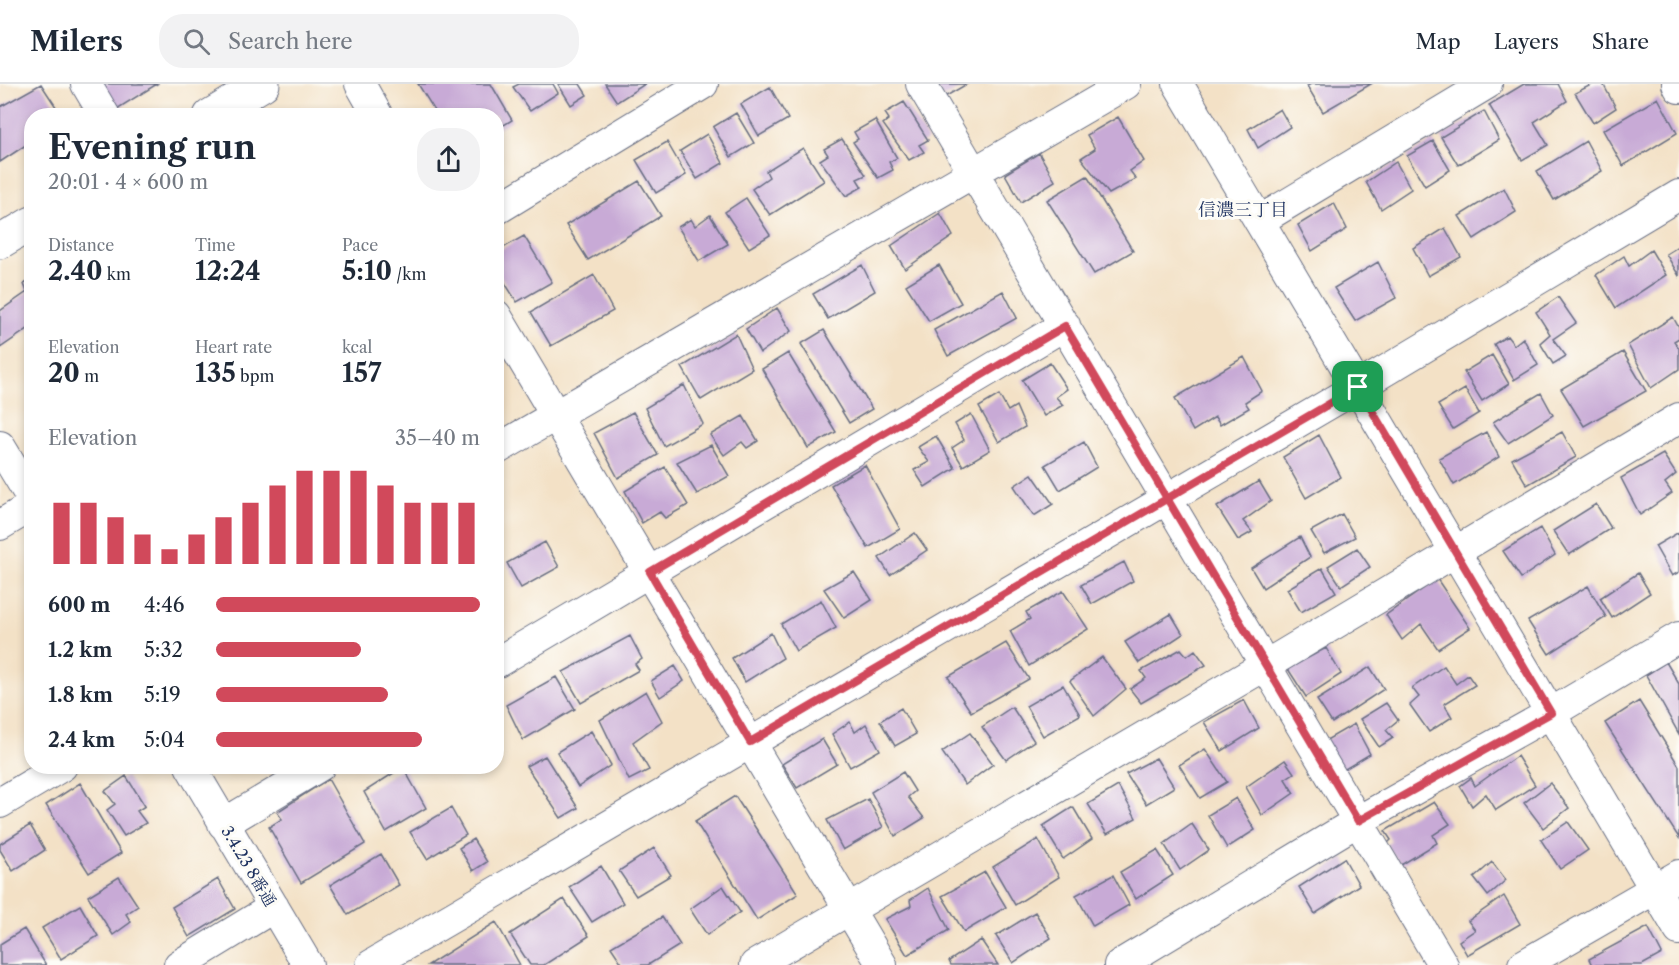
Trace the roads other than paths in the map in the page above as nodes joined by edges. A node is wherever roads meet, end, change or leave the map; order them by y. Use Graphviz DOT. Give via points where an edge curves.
graph roads {
  1 [pos="86,84"];
  2 [pos="262,84"];
  3 [pos="360,84"];
  4 [pos="703,84"];
  5 [pos="921,84"];
  6 [pos="1126,84"];
  7 [pos="1178,84"];
  8 [pos="1487,84"];
  9 [pos="1677,84"];
  10 [pos="1679,88"];
  11 [pos="100,108"];
  12 [pos="223,108"];
  13 [pos="374,108"];
  14 [pos="974,172"];
  15 [pos="1679,195"];
  16 [pos="504,205"];
  17 [pos="1259,221"];
  18 [pos="24,228"];
  19 [pos="0,242"];
  20 [pos="1065,326"];
  21 [pos="504,328"];
  22 [pos="1358,387"];
  23 [pos="556,415"];
  24 [pos="1679,418"];
  25 [pos="504,445"];
  26 [pos="0,446"];
  27 [pos="24,483"];
  28 [pos="24,497"];
  29 [pos="1168,498"];
  30 [pos="0,525"];
  31 [pos="1455,551"];
  32 [pos="650,572"];
  33 [pos="1679,637"];
  34 [pos="504,658"];
  35 [pos="1266,664"];
  36 [pos="1551,713"];
  37 [pos="750,742"];
  38 [pos="49,774"];
  39 [pos="195,774"];
  40 [pos="307,774"];
  41 [pos="0,803"];
  42 [pos="1358,821"];
  43 [pos="223,824"];
  44 [pos="1667,882"];
  45 [pos="274,907"];
  46 [pos="849,910"];
  47 [pos="1679,930"];
  48 [pos="179,965"];
  49 [pos="308,965"];
  50 [pos="371,965"];
  51 [pos="755,965"];
  52 [pos="882,965"];
  53 [pos="1119,965"];
  54 [pos="1443,965"];
  55 [pos="1523,965"];
  1 -- 11 [label="street"];
  2 -- 12 [label="main road"];
  3 -- 13 [label="street"];
  4 -- 16 [label="street"];
  5 -- 14 [label="street"];
  6 -- 14 [label="street"];
  7 -- 17 [label="street"];
  8 -- 17 [label="street"];
  9 -- 10 [label="street"];
  14 -- 20 [label="street"];
  14 -- 23 [label="street"];
  15 -- 22 [label="street"];
  17 -- 22 [label="street"];
  18 -- 19 [label="main road"];
  20 -- 29 [label="street"];
  20 -- 32 [label="street"];
  21 -- 23 [label="street"];
  22 -- 29 [label="street"];
  22 -- 31 [label="street"];
  23 -- 25 [label="street"];
  23 -- 32 [label="street"];
  24 -- 31 [label="street"];
  26 -- 27 [label="street"];
  28 -- 30 [label="street"];
  29 -- 35 [label="street"];
  29 -- 37 [label="street"];
  31 -- 35 [label="street"];
  31 -- 36 [label="street"];
  32 -- 34 [label="street"];
  32 -- 37 [label="street"];
  33 -- 36 [label="street"];
  35 -- 42 [label="street"];
  35 -- 46 [label="street"];
  36 -- 42 [label="street"];
  36 -- 44 [label="street"];
  37 -- 46 [label="street"];
  37 -- 50 [label="street"];
  38 -- 41 [label="street"];
  39 -- 43 [label="street, 3.4.23 8番通"];
  40 -- 43 [label="street"];
  42 -- 53 [label="street"];
  42 -- 54 [label="street"];
  43 -- 45 [label="street, 3.4.23 8番通"];
  44 -- 47 [label="street"];
  44 -- 55 [label="street"];
  45 -- 48 [label="street"];
  45 -- 49 [label="street, 3.4.23 8番通"];
  46 -- 51 [label="street"];
  46 -- 52 [label="street"];
}
